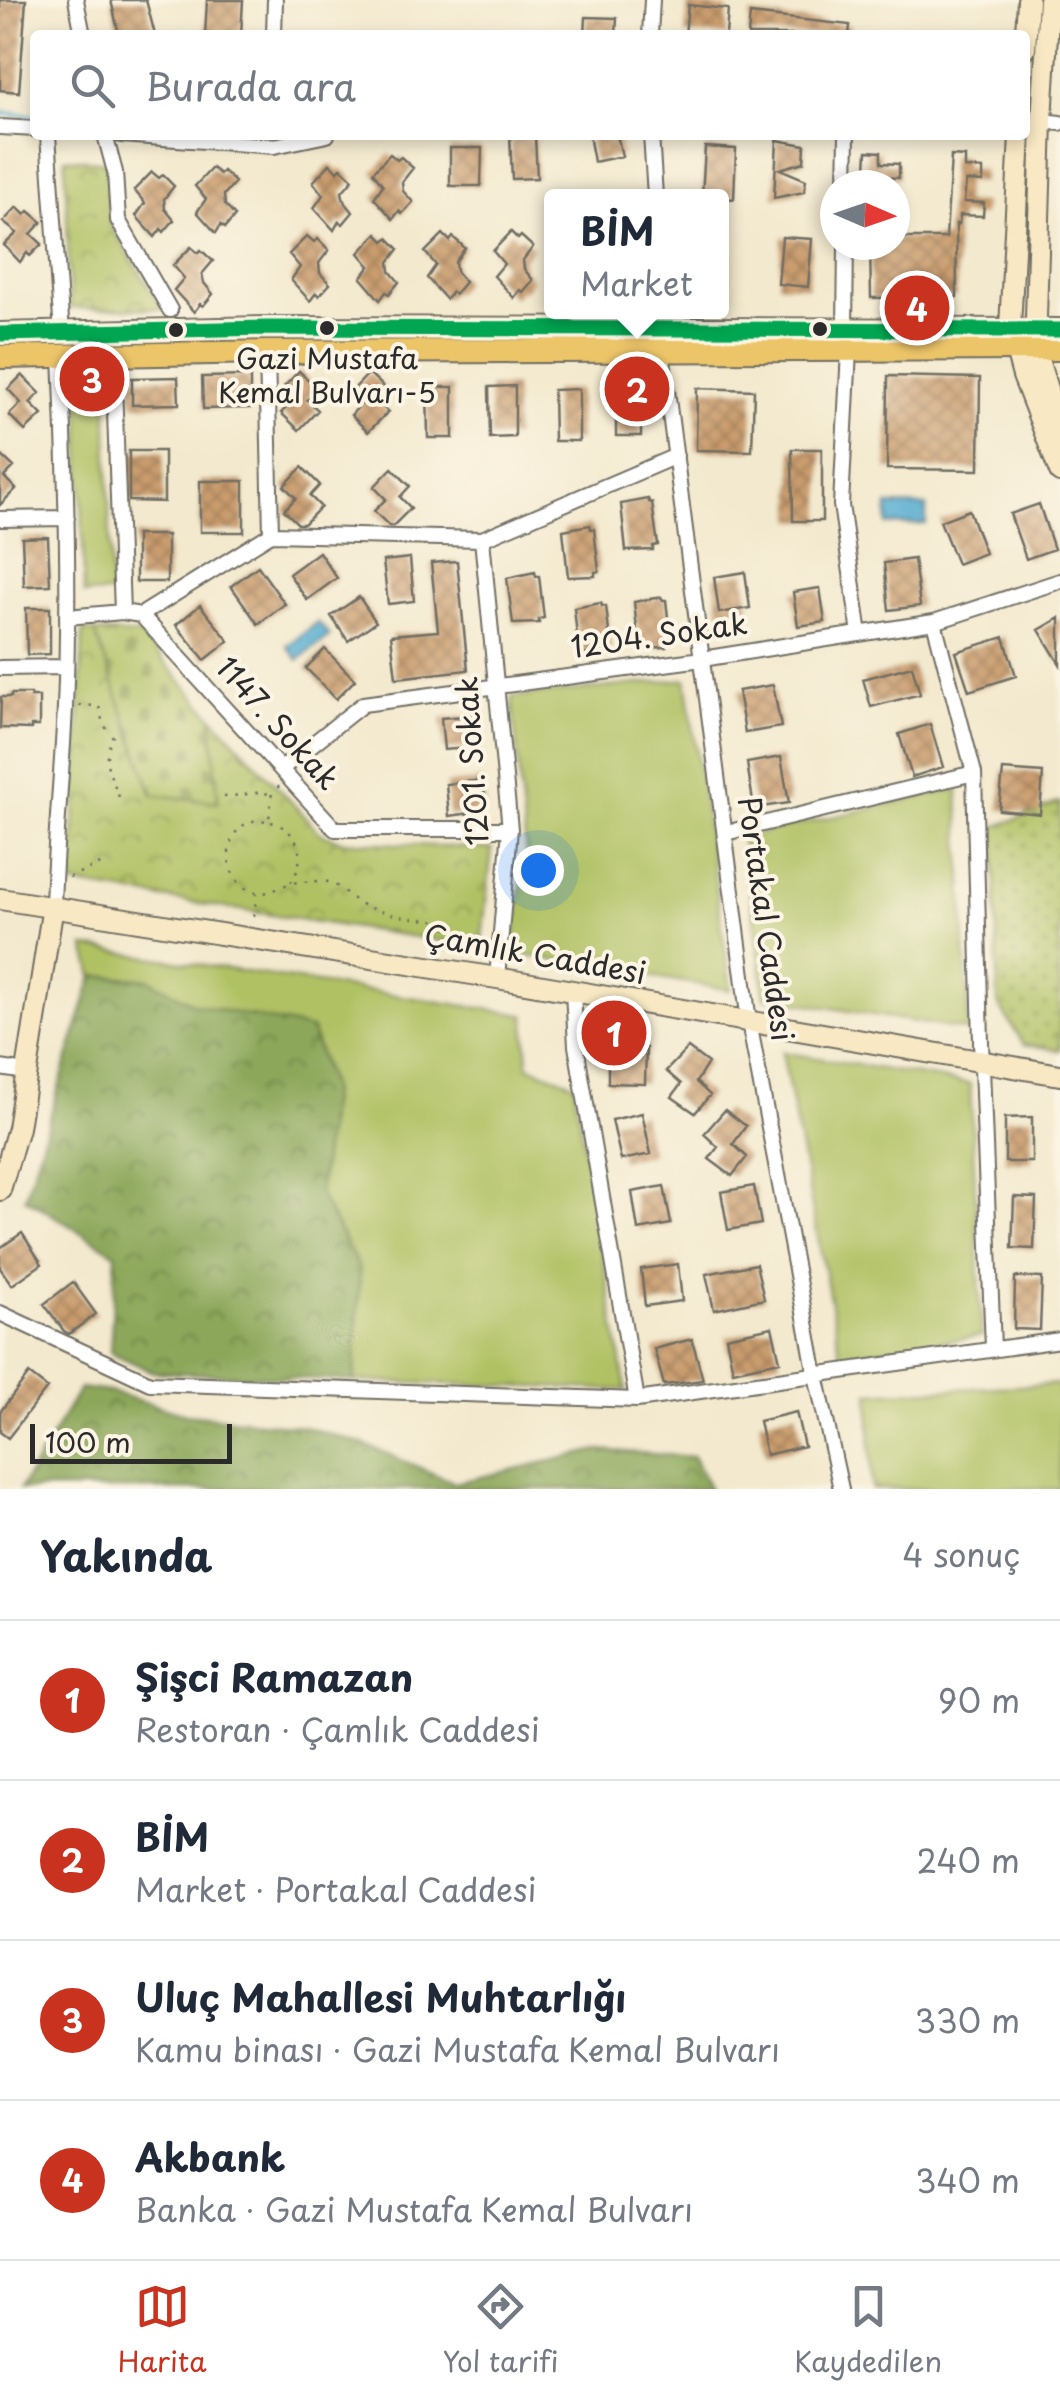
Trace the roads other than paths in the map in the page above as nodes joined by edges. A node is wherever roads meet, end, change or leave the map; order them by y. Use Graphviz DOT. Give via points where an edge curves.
graph roads {
  1 [pos="76,0"];
  2 [pos="276,0"];
  3 [pos="652,0"];
  4 [pos="1028,0"];
  5 [pos="1048,0"];
  6 [pos="83,30"];
  7 [pos="274,30"];
  8 [pos="650,30"];
  9 [pos="1026,30"];
  10 [pos="1042,121"];
  11 [pos="0,127"];
  12 [pos="30,130"];
  13 [pos="48,140"];
  14 [pos="106,140"];
  15 [pos="651,140"];
  16 [pos="847,140"];
  17 [pos="1020,140"];
  18 [pos="846,170"];
  19 [pos="655,189"];
  20 [pos="846,260"];
  21 [pos="170,310"];
  22 [pos="1060,330"];
  23 [pos="663,331"];
  24 [pos="0,334"];
  25 [pos="847,339"];
  26 [pos="1024,339"];
  27 [pos="61,345"];
  28 [pos="1060,349"];
  29 [pos="267,352"];
  30 [pos="113,355"];
  31 [pos="0,357"];
  32 [pos="1060,430"];
  33 [pos="676,456"];
  34 [pos="1060,472"];
  35 [pos="67,518"];
  36 [pos="0,519"];
  37 [pos="271,534"];
  38 [pos="482,539"];
  39 [pos="1060,581"];
  40 [pos="122,612"];
  41 [pos="141,616"];
  42 [pos="67,617"];
  43 [pos="934,622"];
  44 [pos="860,634"];
  45 [pos="702,659"];
  46 [pos="66,667"];
  47 [pos="0,668"];
  48 [pos="497,685"];
  49 [pos="974,773"];
  50 [pos="280,776"];
  51 [pos="510,829"];
  52 [pos="724,833"];
  53 [pos="0,899"];
  54 [pos="53,906"];
  55 [pos="497,978"];
  56 [pos="573,991"];
  57 [pos="749,1022"];
  58 [pos="982,1061"];
  59 [pos="0,1068"];
  60 [pos="27,1072"];
  61 [pos="1060,1075"];
  62 [pos="0,1190"];
  63 [pos="0,1313"];
  64 [pos="1060,1340"];
  65 [pos="993,1348"];
  66 [pos="816,1375"];
  67 [pos="637,1400"];
  68 [pos="841,1489"];
  1 -- 6 [label="street"];
  2 -- 7 [label="street"];
  3 -- 8 [label="street"];
  4 -- 9 [label="street"];
  5 -- 10 [label="street"];
  10 -- 26 [label="street"];
  11 -- 12 [label="street"];
  13 -- 27 [label="street"];
  14 -- 21 [label="street" via="118,220"];
  15 -- 19 [label="street"];
  16 -- 18 [label="street"];
  17 -- 26 [label="street"];
  20 -- 25 [label="street"];
  22 -- 26 [label="main road"];
  23 -- 25 [label="main road"];
  23 -- 27 [label="main road" via="266,328"];
  23 -- 29 [label="main road"];
  23 -- 33 [label="street, Portakal Caddesi"];
  24 -- 27 [label="main road"];
  25 -- 26 [label="main road"];
  25 -- 44 [label="street" via="842,505"];
  26 -- 28 [label="main road"];
  26 -- 32 [label="street"];
  26 -- 34 [label="street"];
  27 -- 30 [label="main road"];
  27 -- 31 [label="main road"];
  27 -- 35 [label="street"];
  29 -- 30 [label="main road"];
  29 -- 37 [label="street"];
  30 -- 40 [label="street"];
  33 -- 38 [label="street"];
  33 -- 45 [label="street, Portakal Caddesi"];
  35 -- 36 [label="street"];
  35 -- 42 [label="street"];
  37 -- 38 [label="street"];
  37 -- 41 [label="street"];
  38 -- 48 [label="street, 1201. Sokak"];
  39 -- 43 [label="street, 1204. Sokak"];
  40 -- 41 [label="street"];
  40 -- 42 [label="street"];
  41 -- 50 [label="street, 1147. Sokak"];
  42 -- 46 [label="street"];
  43 -- 44 [label="street, 1204. Sokak"];
  43 -- 49 [label="street"];
  44 -- 45 [label="street, 1204. Sokak"];
  45 -- 48 [label="street, 1204. Sokak"];
  45 -- 52 [label="street, Portakal Caddesi"];
  46 -- 47 [label="street"];
  46 -- 54 [label="street"];
  48 -- 50 [label="street, 1204. Sokak" via="363,704"];
  48 -- 51 [label="street, 1201. Sokak"];
  49 -- 52 [label="street"];
  49 -- 58 [label="street"];
  50 -- 51 [label="street, 1147. Sokak" via="334,829"];
  51 -- 55 [label="street, 1201. Sokak"];
  52 -- 57 [label="street, Portakal Caddesi"];
  53 -- 54 [label="street, Çamlık Caddesi"];
  54 -- 55 [label="street, Çamlık Caddesi"];
  54 -- 60 [label="street"];
  55 -- 56 [label="street, Çamlık Caddesi"];
  56 -- 57 [label="street, Çamlık Caddesi"];
  56 -- 67 [label="street" via="576,1046"];
  57 -- 58 [label="street, Çamlık Caddesi"];
  57 -- 66 [label="street, Portakal Caddesi"];
  58 -- 61 [label="street, Çamlık Caddesi"];
  58 -- 65 [label="street"];
  59 -- 60 [label="street"];
  60 -- 62 [label="street"];
  63 -- 67 [label="street" via="150,1383"];
  64 -- 65 [label="street"];
  65 -- 66 [label="street"];
  66 -- 67 [label="street"];
  66 -- 68 [label="street, Portakal Caddesi"];
}
